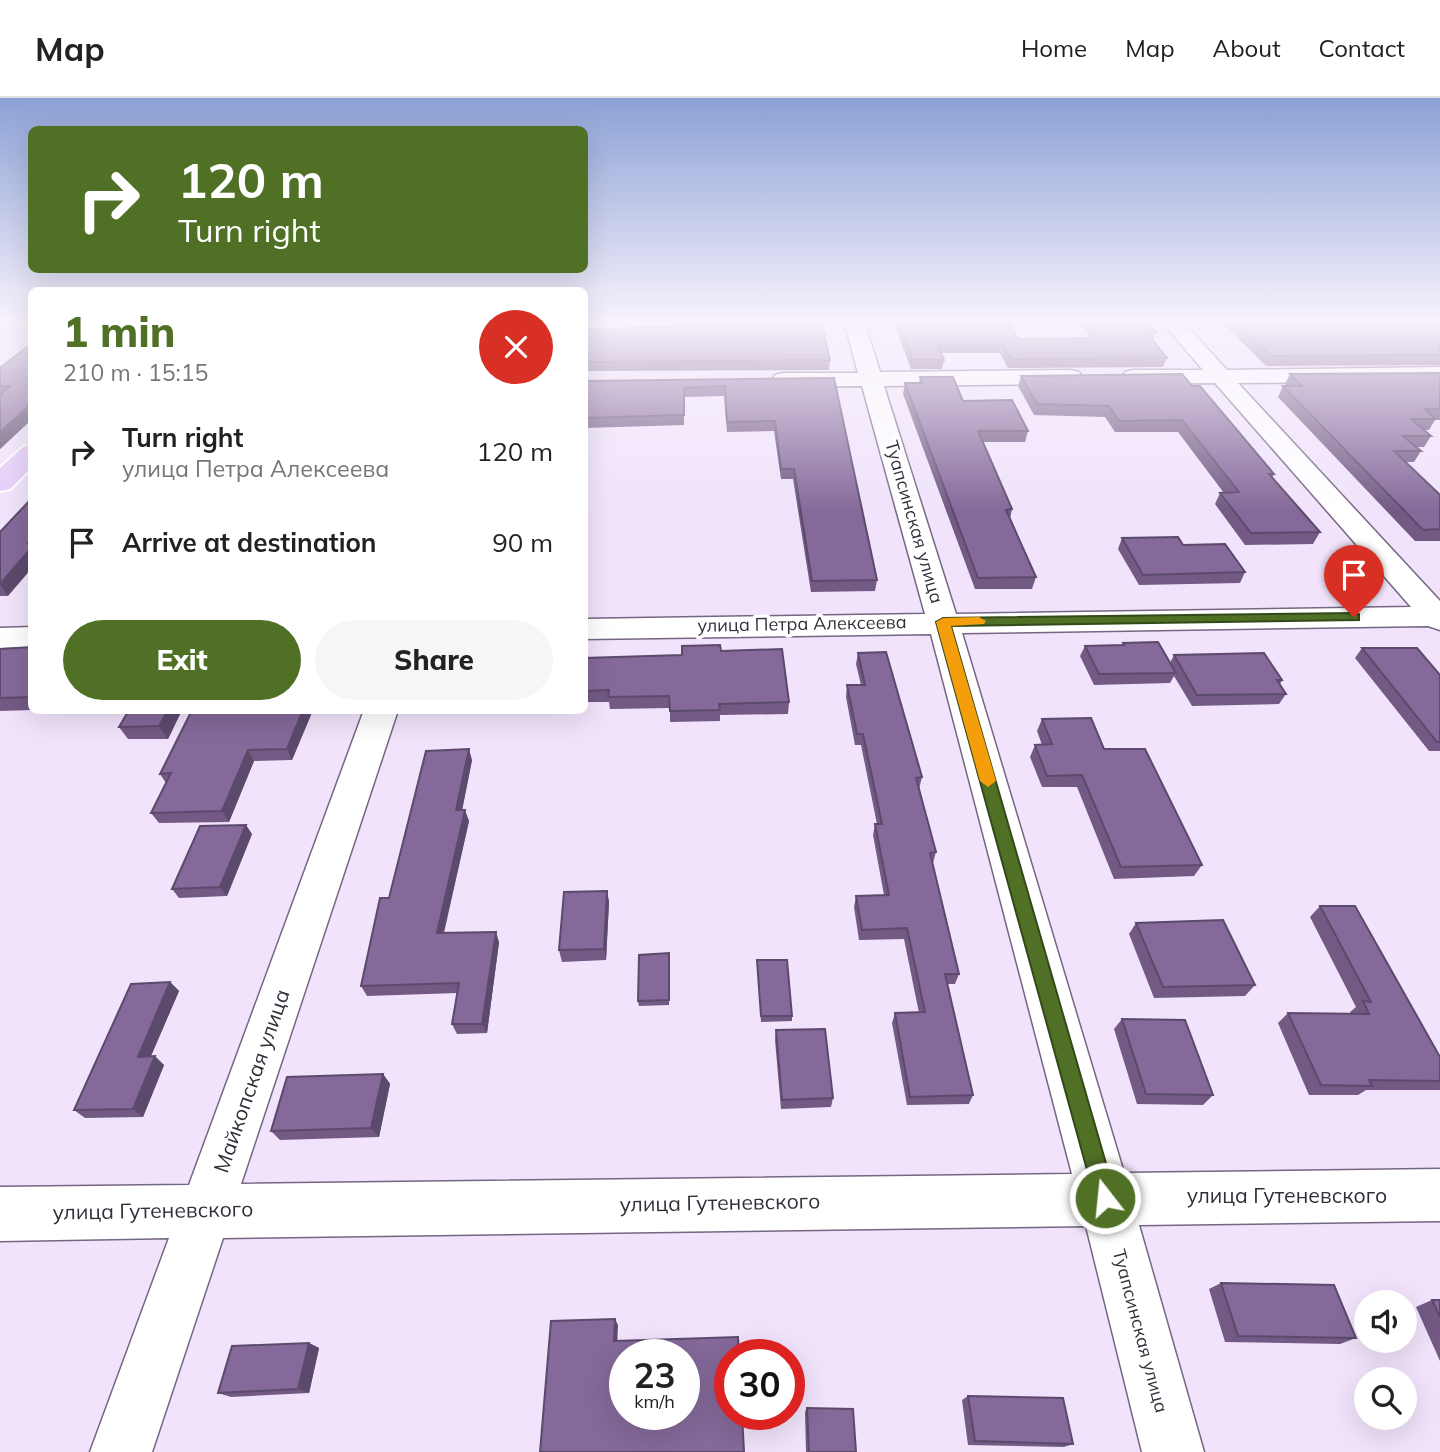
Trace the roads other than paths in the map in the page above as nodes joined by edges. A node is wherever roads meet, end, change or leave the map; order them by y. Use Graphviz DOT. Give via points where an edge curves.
graph roads {
  1 [pos="873,384"];
  2 [pos="1228,384"];
  3 [pos="28,456"];
  4 [pos="0,483"];
  5 [pos="1439,618"];
  6 [pos="943,622"];
  7 [pos="588,629"];
  8 [pos="28,637"];
  9 [pos="0,638"];
  10 [pos="380,714"];
  11 [pos="1440,1195"];
  12 [pos="1105,1198"];
  13 [pos="207,1210"];
  14 [pos="0,1214"];
  15 [pos="121,1452"];
  16 [pos="1173,1452"];
  1 -- 6 [label="street, Туапсинская улица"];
  2 -- 5 [label="street"];
  3 -- 4 [label="main road"];
  5 -- 6 [label="street, улица Петра Алексеева"];
  6 -- 7 [label="street, улица Петра Алексеева"];
  6 -- 12 [label="street, Туапсинская улица"];
  8 -- 9 [label="street"];
  10 -- 13 [label="street, Майкопская улица"];
  11 -- 12 [label="street, улица Гутеневского"];
  12 -- 13 [label="street, улица Гутеневского"];
  12 -- 16 [label="street, Туапсинская улица"];
  13 -- 14 [label="street, улица Гутеневского"];
  13 -- 15 [label="street, Майкопская улица"];
}
